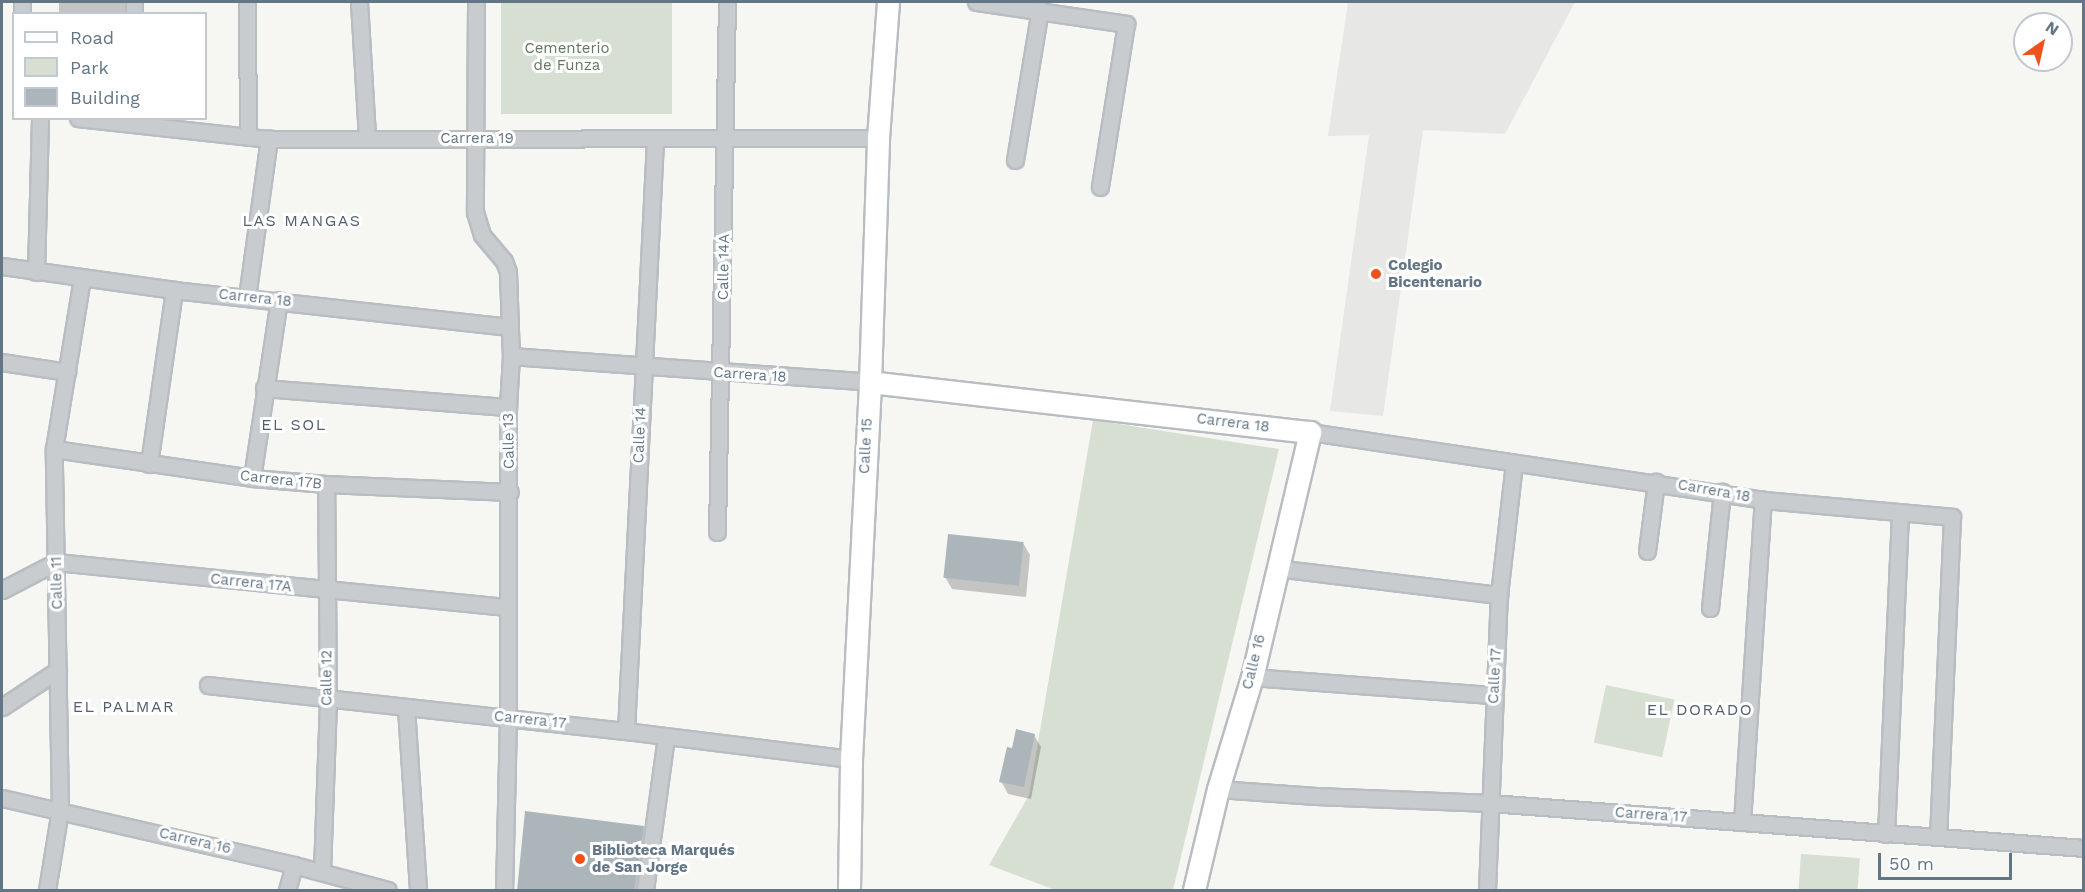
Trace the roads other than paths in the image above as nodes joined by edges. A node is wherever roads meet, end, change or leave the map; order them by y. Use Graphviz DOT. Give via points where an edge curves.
graph roads {
  1 [pos="247,2"];
  2 [pos="359,2"];
  3 [pos="476,2"];
  4 [pos="727,2"];
  5 [pos="888,2"];
  6 [pos="976,2"];
  7 [pos="1040,9"];
  8 [pos="40,120"];
  9 [pos="107,120"];
  10 [pos="136,122"];
  11 [pos="248,137"];
  12 [pos="367,138"];
  13 [pos="878,138"];
  14 [pos="269,139"];
  15 [pos="477,139"];
  16 [pos="726,139"];
  17 [pos="655,140"];
  18 [pos="1016,160"];
  19 [pos="1100,187"];
  20 [pos="2,266"];
  21 [pos="36,272"];
  22 [pos="82,278"];
  23 [pos="174,290"];
  24 [pos="247,297"];
  25 [pos="279,300"];
  26 [pos="509,327"];
  27 [pos="511,356"];
  28 [pos="2,362"];
  29 [pos="644,364"];
  30 [pos="67,372"];
  31 [pos="722,374"];
  32 [pos="870,382"];
  33 [pos="264,388"];
  34 [pos="508,407"];
  35 [pos="1310,432"];
  36 [pos="54,448"];
  37 [pos="1514,463"];
  38 [pos="149,464"];
  39 [pos="252,478"];
  40 [pos="1656,482"];
  41 [pos="326,484"];
  42 [pos="510,492"];
  43 [pos="1722,492"];
  44 [pos="1763,500"];
  45 [pos="1900,513"];
  46 [pos="717,532"];
  47 [pos="1647,551"];
  48 [pos="56,562"];
  49 [pos="1276,568"];
  50 [pos="2,590"];
  51 [pos="326,590"];
  52 [pos="1499,595"];
  53 [pos="508,607"];
  54 [pos="1710,608"];
  55 [pos="58,670"];
  56 [pos="1252,677"];
  57 [pos="208,685"];
  58 [pos="1493,695"];
  59 [pos="328,700"];
  60 [pos="2,707"];
  61 [pos="406,708"];
  62 [pos="508,717"];
  63 [pos="626,730"];
  64 [pos="666,736"];
  65 [pos="851,759"];
  66 [pos="1218,789"];
  67 [pos="2,798"];
  68 [pos="1490,803"];
  69 [pos="60,810"];
  70 [pos="1742,822"];
  71 [pos="1886,834"];
  72 [pos="1938,837"];
  73 [pos="2084,848"];
  74 [pos="294,865"];
  75 [pos="322,872"];
  76 [pos="47,891"];
  77 [pos="287,891"];
  78 [pos="388,891"];
  79 [pos="418,891"];
  80 [pos="504,891"];
  81 [pos="645,891"];
  82 [pos="849,891"];
  83 [pos="1194,891"];
  84 [pos="1487,891"];
  1 -- 11 [label="street"];
  2 -- 12 [label="street"];
  3 -- 15 [label="street, Calle 13"];
  4 -- 16 [label="street, Calle 14A"];
  5 -- 13 [label="street, Calle 15"];
  6 -- 7 [label="street"];
  7 -- 18 [label="street"];
  7 -- 19 [label="street" via="1126,24"];
  8 -- 21 [label="street"];
  9 -- 10 [label="street, Carrera 19"];
  10 -- 11 [label="street, Carrera 19"];
  11 -- 14 [label="street, Carrera 19"];
  12 -- 14 [label="street, Carrera 19"];
  12 -- 15 [label="street, Carrera 19"];
  13 -- 16 [label="street, Carrera 19"];
  13 -- 32 [label="street, Calle 15"];
  14 -- 24 [label="street"];
  15 -- 17 [label="street, Carrera 19"];
  15 -- 26 [label="street, Calle 13" via="475,212 482,235 504,261 508,272"];
  16 -- 17 [label="street, Carrera 19"];
  16 -- 31 [label="street, Calle 14A"];
  17 -- 29 [label="street, Calle 14"];
  20 -- 21 [label="street, Carrera 18"];
  21 -- 22 [label="street, Carrera 18"];
  22 -- 23 [label="street, Carrera 18"];
  22 -- 30 [label="street, Calle 11"];
  23 -- 24 [label="street, Carrera 18"];
  23 -- 38 [label="street"];
  24 -- 25 [label="street, Carrera 18"];
  25 -- 26 [label="street, Carrera 18"];
  25 -- 33 [label="street"];
  26 -- 27 [label="street, Calle 13"];
  27 -- 29 [label="street, Carrera 18"];
  27 -- 34 [label="street, Calle 13"];
  28 -- 30 [label="street"];
  29 -- 31 [label="street, Carrera 18"];
  29 -- 63 [label="street, Calle 14"];
  30 -- 36 [label="street, Calle 11"];
  31 -- 32 [label="street, Carrera 18"];
  31 -- 46 [label="street, Calle 14A"];
  32 -- 35 [label="street, Carrera 18"];
  32 -- 65 [label="street, Calle 15"];
  33 -- 34 [label="street"];
  33 -- 39 [label="street"];
  34 -- 42 [label="street, Calle 13"];
  35 -- 37 [label="street, Carrera 18"];
  35 -- 49 [label="street, Calle 16"];
  36 -- 38 [label="street, Carrera 17B"];
  36 -- 48 [label="street, Calle 11"];
  37 -- 40 [label="street, Carrera 18"];
  37 -- 52 [label="street, Calle 17"];
  38 -- 39 [label="street, Carrera 17B"];
  39 -- 41 [label="street, Carrera 17B"];
  40 -- 43 [label="street, Carrera 18"];
  40 -- 47 [label="street"];
  41 -- 42 [label="street, Carrera 17B"];
  41 -- 51 [label="street, Calle 12"];
  42 -- 53 [label="street, Calle 13"];
  43 -- 44 [label="street, Carrera 18"];
  43 -- 54 [label="street"];
  44 -- 45 [label="street, Carrera 18"];
  44 -- 70 [label="street"];
  45 -- 71 [label="street"];
  45 -- 72 [label="street, Carrera 18" via="1952,517"];
  48 -- 50 [label="street"];
  48 -- 51 [label="street, Carrera 17A"];
  48 -- 55 [label="street, Calle 11"];
  49 -- 52 [label="street"];
  49 -- 56 [label="street, Calle 16"];
  51 -- 53 [label="street, Carrera 17A"];
  51 -- 59 [label="street, Calle 12"];
  52 -- 58 [label="street, Calle 17"];
  53 -- 62 [label="street, Calle 13"];
  55 -- 60 [label="street"];
  55 -- 69 [label="street, Calle 11"];
  56 -- 58 [label="street"];
  56 -- 66 [label="street, Calle 16"];
  57 -- 59 [label="street, Carrera 17"];
  58 -- 68 [label="street, Calle 17"];
  59 -- 61 [label="street, Carrera 17"];
  59 -- 75 [label="street, Calle 12"];
  61 -- 62 [label="street, Carrera 17"];
  61 -- 79 [label="street"];
  62 -- 63 [label="street, Carrera 17"];
  62 -- 80 [label="street, Calle 13"];
  63 -- 64 [label="street, Carrera 17"];
  64 -- 65 [label="street, Carrera 17"];
  64 -- 81 [label="street"];
  65 -- 82 [label="street, Calle 15"];
  66 -- 68 [label="street, Carrera 17"];
  66 -- 83 [label="street, Calle 16"];
  67 -- 69 [label="street, Carrera 16"];
  68 -- 70 [label="street, Carrera 17"];
  68 -- 84 [label="street, Calle 17"];
  69 -- 74 [label="street, Carrera 16"];
  69 -- 76 [label="street, Calle 11"];
  70 -- 71 [label="street, Carrera 17"];
  71 -- 72 [label="street, Carrera 17"];
  72 -- 73 [label="street, Carrera 17"];
  74 -- 75 [label="street, Carrera 16"];
  74 -- 77 [label="street"];
  75 -- 78 [label="street, Carrera 16"];
}
